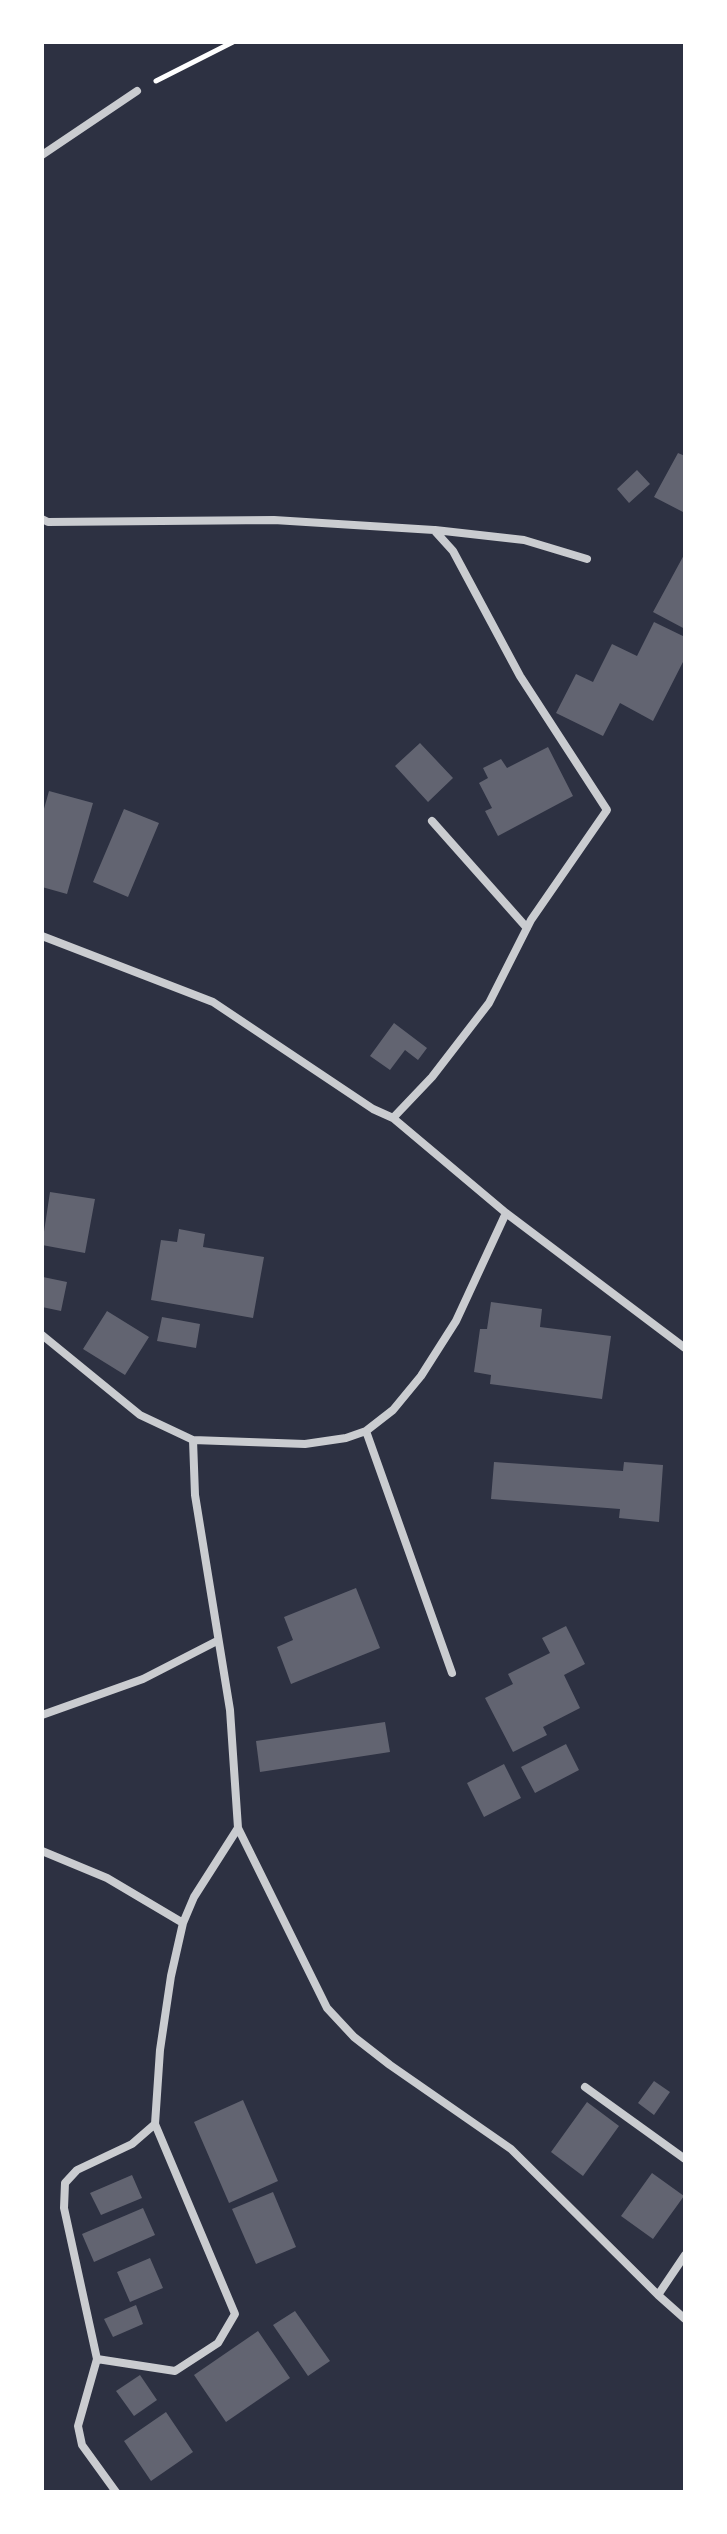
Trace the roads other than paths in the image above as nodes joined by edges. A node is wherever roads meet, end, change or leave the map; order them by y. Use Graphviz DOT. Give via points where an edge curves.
graph roads {
  1 [pos="137,91"];
  2 [pos="42,155"];
  3 [pos="42,519"];
  4 [pos="434,530"];
  5 [pos="587,559"];
  6 [pos="432,821"];
  7 [pos="527,928"];
  8 [pos="42,936"];
  9 [pos="393,1118"];
  10 [pos="506,1213"];
  11 [pos="42,1335"];
  12 [pos="685,1348"];
  13 [pos="366,1431"];
  14 [pos="193,1440"];
  15 [pos="217,1641"];
  16 [pos="452,1673"];
  17 [pos="42,1715"];
  18 [pos="238,1828"];
  19 [pos="42,1851"];
  20 [pos="183,1923"];
  21 [pos="585,2087"];
  22 [pos="155,2124"];
  23 [pos="685,2159"];
  24 [pos="685,2255"];
  25 [pos="658,2295"];
  26 [pos="685,2319"];
  27 [pos="97,2359"];
  28 [pos="116,2492"];
  1 -- 2 [label="street"];
  3 -- 4 [label="street" via="274,520"];
  4 -- 5 [label="street" via="524,540"];
  4 -- 7 [label="street" via="453,551 520,676 607,810"];
  6 -- 7 [label="street"];
  7 -- 9 [label="street" via="489,1003"];
  8 -- 9 [label="street" via="213,1002"];
  9 -- 10 [label="street"];
  10 -- 12 [label="street"];
  10 -- 13 [label="street" via="456,1321 421,1376 393,1410"];
  11 -- 14 [label="street" via="140,1415"];
  13 -- 14 [label="street" via="305,1444"];
  13 -- 16 [label="street"];
  14 -- 15 [label="street" via="195,1495"];
  15 -- 17 [label="street" via="143,1679"];
  15 -- 18 [label="street" via="230,1710"];
  18 -- 20 [label="street"];
  18 -- 25 [label="street" via="327,2008 390,2065 511,2149"];
  19 -- 20 [label="street" via="107,1878"];
  20 -- 22 [label="street" via="160,2050"];
  21 -- 23 [label="street"];
  22 -- 27 [label="street" via="132,2144 77,2170 65,2183 64,2208"];
  22 -- 27 [label="street" via="235,2314 218,2343 175,2371"];
  24 -- 25 [label="street"];
  25 -- 26 [label="street"];
  27 -- 28 [label="street" via="78,2426 82,2445"];
}
